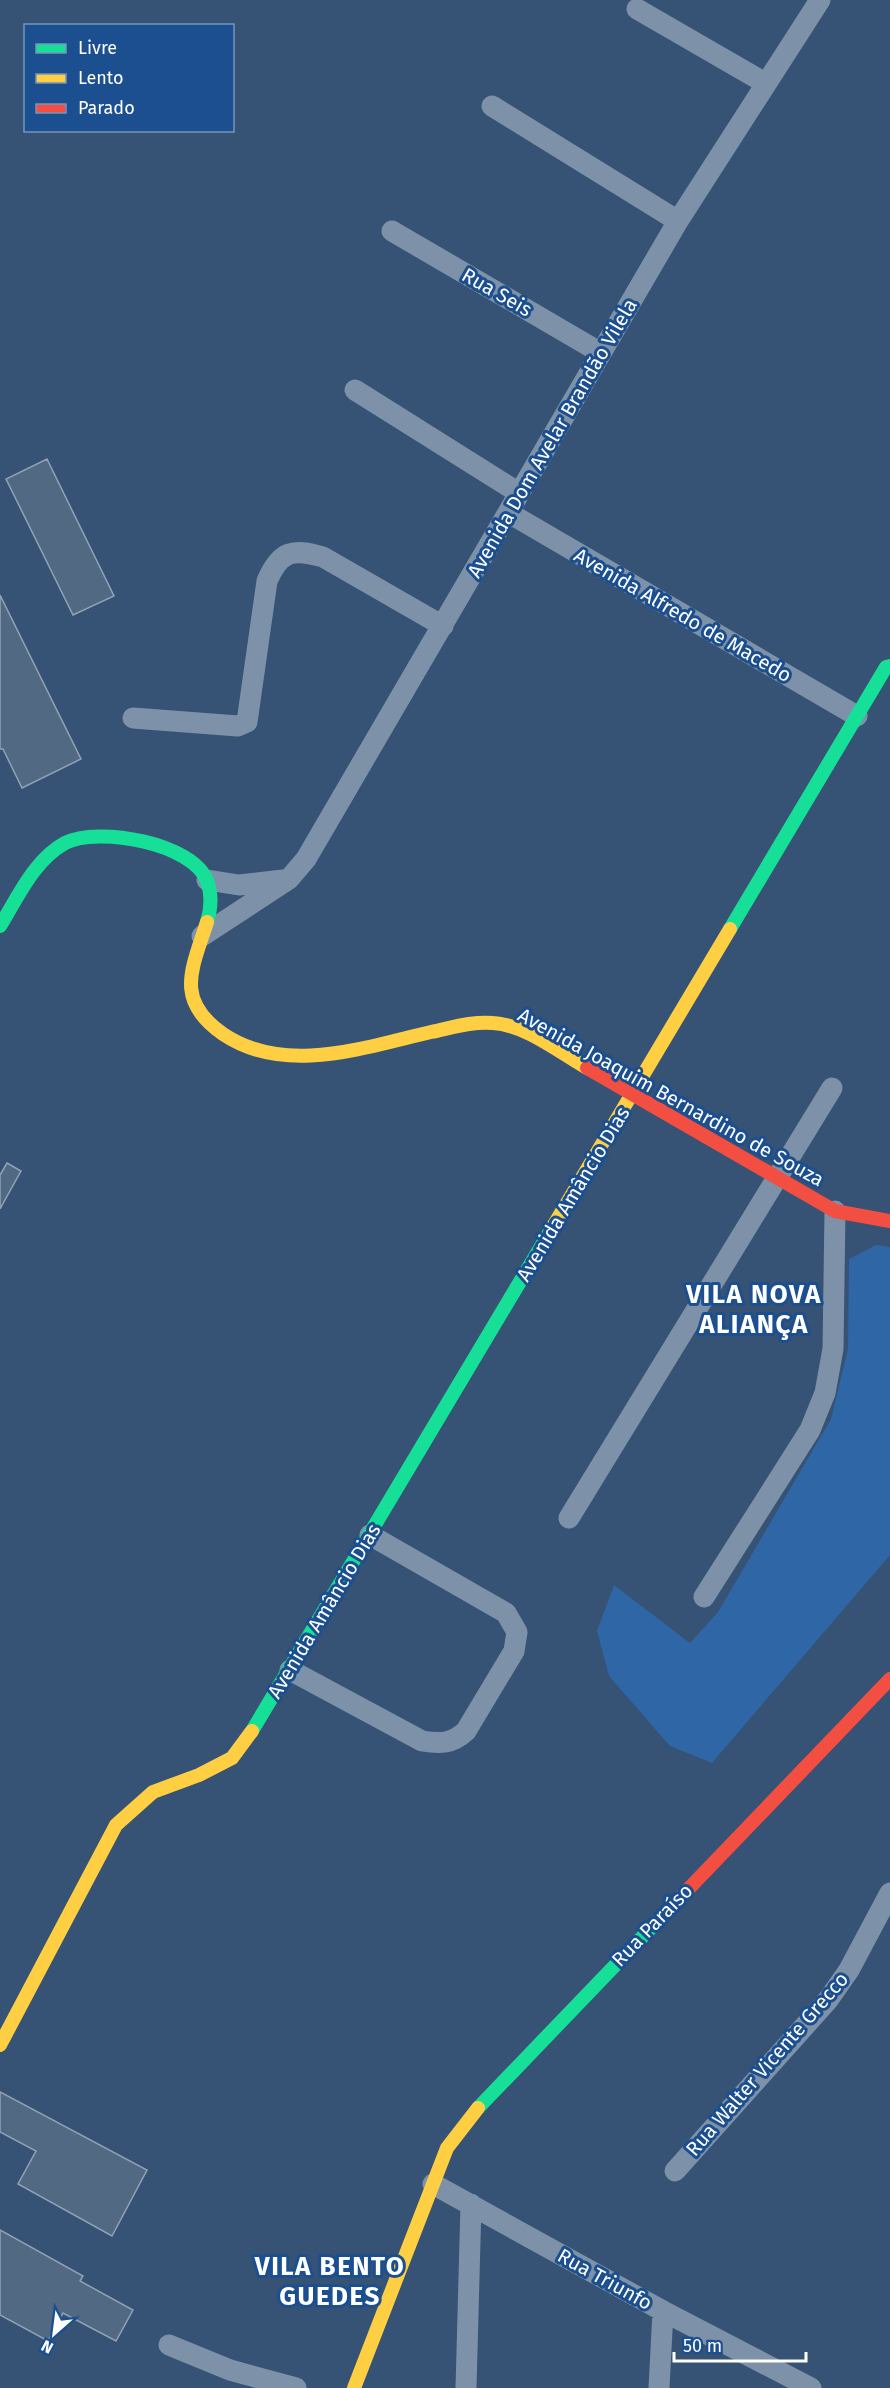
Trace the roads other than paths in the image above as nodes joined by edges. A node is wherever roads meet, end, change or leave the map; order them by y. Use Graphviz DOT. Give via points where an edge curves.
graph roads {
  1 [pos="820,0"];
  2 [pos="638,9"];
  3 [pos="765,83"];
  4 [pos="492,106"];
  5 [pos="678,221"];
  6 [pos="392,231"];
  7 [pos="601,353"];
  8 [pos="355,390"];
  9 [pos="519,493"];
  10 [pos="508,513"];
  11 [pos="443,626"];
  12 [pos="889,664"];
  13 [pos="857,716"];
  14 [pos="133,718"];
  15 [pos="289,879"];
  16 [pos="207,880"];
  17 [pos="0,926"];
  18 [pos="202,936"];
  19 [pos="832,1088"];
  20 [pos="632,1093"];
  21 [pos="775,1177"];
  22 [pos="835,1211"];
  23 [pos="890,1221"];
  24 [pos="569,1518"];
  25 [pos="370,1535"];
  26 [pos="704,1597"];
  27 [pos="290,1670"];
  28 [pos="890,1679"];
  29 [pos="890,1893"];
  30 [pos="0,2045"];
  31 [pos="675,2171"];
  32 [pos="433,2184"];
  33 [pos="471,2204"];
  34 [pos="663,2311"];
  35 [pos="169,2345"];
  36 [pos="296,2388"];
  37 [pos="354,2388"];
  38 [pos="466,2388"];
  39 [pos="659,2388"];
  40 [pos="811,2388"];
  1 -- 3 [label="street, Avenida Dom Avelar Brandão Vilela"];
  2 -- 3 [label="street"];
  3 -- 5 [label="street, Avenida Dom Avelar Brandão Vilela"];
  4 -- 5 [label="street"];
  5 -- 7 [label="street, Avenida Dom Avelar Brandão Vilela"];
  6 -- 7 [label="street, Rua Seis"];
  7 -- 9 [label="street, Avenida Dom Avelar Brandão Vilela"];
  8 -- 9 [label="street"];
  9 -- 10 [label="street, Avenida Dom Avelar Brandão Vilela"];
  10 -- 11 [label="street, Avenida Dom Avelar Brandão Vilela"];
  10 -- 13 [label="street, Avenida Alfredo de Macedo"];
  11 -- 14 [label="street" via="323,557 302,551 284,555 267,580 247,722 238,726"];
  11 -- 15 [label="street, Avenida Dom Avelar Brandão Vilela" via="323,833"];
  12 -- 13 [label="street, Avenida Amâncio Dias"];
  13 -- 20 [label="street, Avenida Amâncio Dias"];
  15 -- 16 [label="street" via="239,885"];
  15 -- 18 [label="street, Avenida Dom Avelar Brandão Vilela"];
  16 -- 17 [label="street" via="189,859 172,850 153,844 82,836 44,860"];
  16 -- 18 [label="street, Avenida Joaquim Bernardino de Souza" via="211,900"];
  18 -- 20 [label="street, Avenida Joaquim Bernardino de Souza" via="189,976 196,1006 218,1030 254,1049 289,1057 313,1055 457,1025 503,1024"];
  19 -- 21 [label="street"];
  20 -- 21 [label="street, Avenida Joaquim Bernardino de Souza"];
  20 -- 25 [label="street, Avenida Amâncio Dias"];
  21 -- 22 [label="street, Avenida Joaquim Bernardino de Souza"];
  21 -- 24 [label="street"];
  22 -- 23 [label="street, Avenida Joaquim Bernardino de Souza"];
  22 -- 26 [label="street" via="833,1349 825,1393 810,1430"];
  25 -- 27 [label="street, Avenida Amâncio Dias"];
  25 -- 27 [label="street" via="507,1613 517,1632 514,1651 466,1731 455,1741 438,1744 422,1741"];
  27 -- 30 [label="street, Avenida Amâncio Dias" via="232,1758 153,1792 116,1825"];
  28 -- 32 [label="street, Rua Paraíso" via="472,2114 447,2148"];
  29 -- 31 [label="street, Rua Walter Vicente Grecco" via="849,1970 828,2000"];
  32 -- 33 [label="street, Rua Triunfo"];
  32 -- 37 [label="street, Rua Paraíso"];
  33 -- 34 [label="street, Rua Triunfo"];
  33 -- 38 [label="street"];
  34 -- 39 [label="street"];
  34 -- 40 [label="street, Rua Triunfo"];
  35 -- 36 [label="street" via="230,2370"];
}
